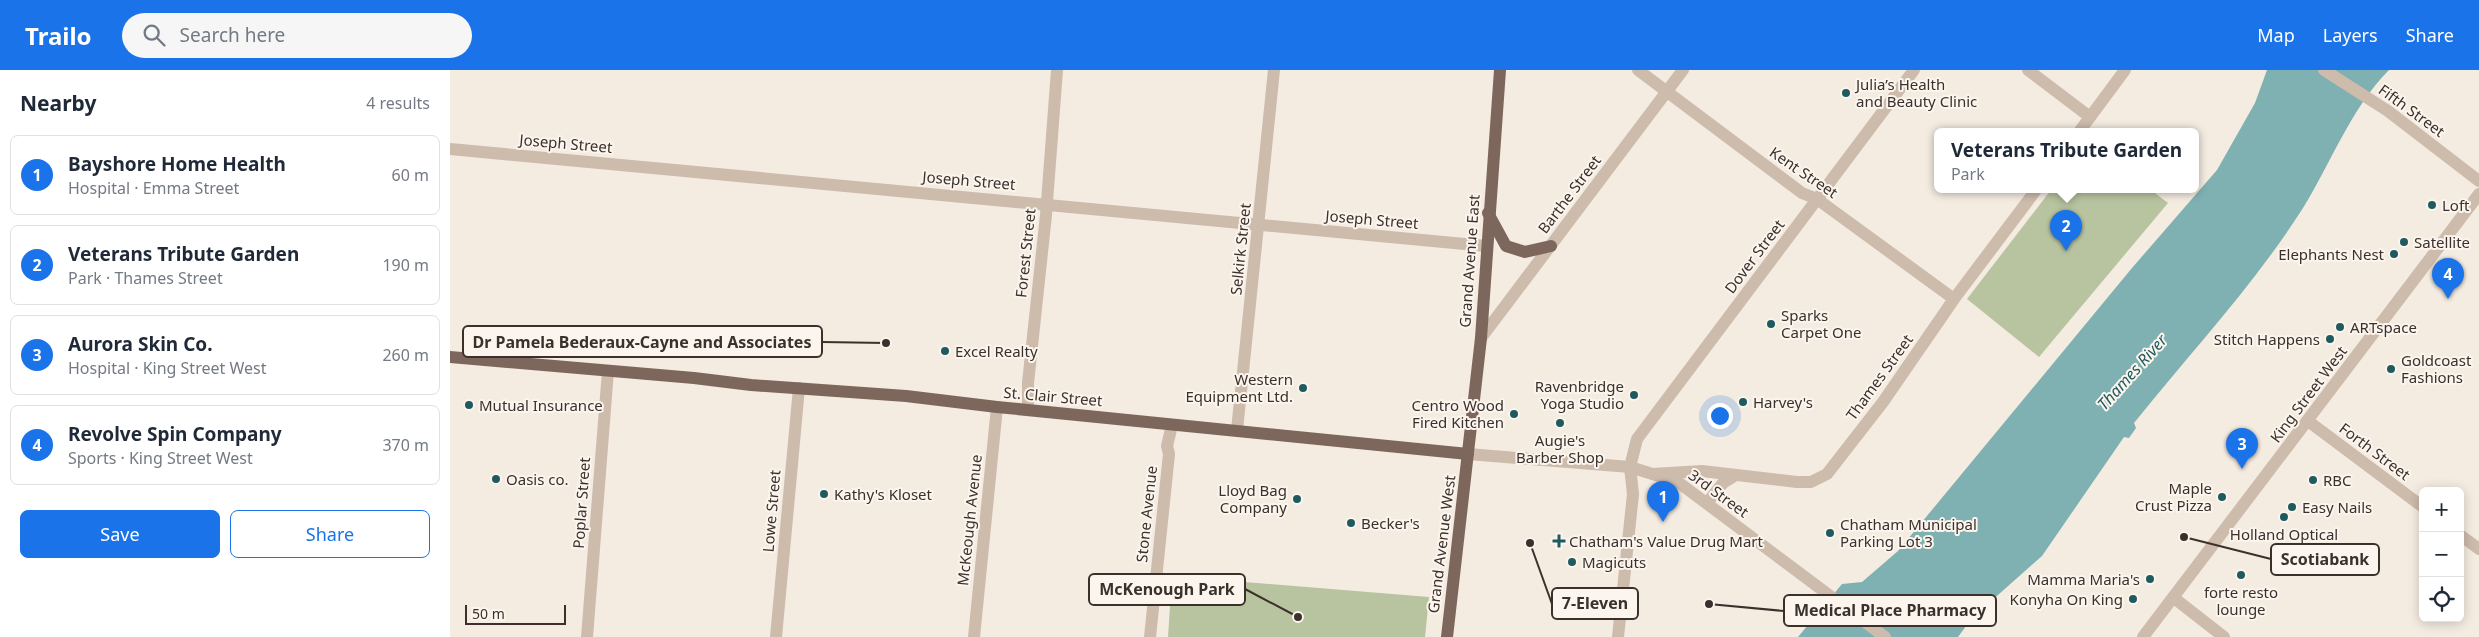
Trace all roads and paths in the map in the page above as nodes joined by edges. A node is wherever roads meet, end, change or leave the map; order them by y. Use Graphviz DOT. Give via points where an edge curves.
graph roads {
  1 [pos="1058,70"];
  2 [pos="1274,70"];
  3 [pos="1500,70"];
  4 [pos="1638,70"];
  5 [pos="1682,70"];
  6 [pos="1914,70"];
  7 [pos="2028,70"];
  8 [pos="2126,70"];
  9 [pos="2324,70"];
  10 [pos="1667,92"];
  11 [pos="2090,117"];
  12 [pos="2082,128"];
  13 [pos="450,149"];
  14 [pos="2479,181"];
  15 [pos="2034,193"];
  16 [pos="2479,194"];
  17 [pos="1817,199"];
  18 [pos="1046,204"];
  19 [pos="1488,213"];
  20 [pos="1259,226"];
  21 [pos="1486,246"];
  22 [pos="1551,246"];
  23 [pos="1954,299"];
  24 [pos="1481,338"];
  25 [pos="450,357"];
  26 [pos="608,371"];
  27 [pos="799,388"];
  28 [pos="998,407"];
  29 [pos="1028,409"];
  30 [pos="2308,421"];
  31 [pos="1172,425"];
  32 [pos="1238,430"];
  33 [pos="1468,454"];
  34 [pos="1630,467"];
  35 [pos="1653,474"];
  36 [pos="1736,474"];
  37 [pos="1706,503"];
  38 [pos="2419,504"];
  39 [pos="2464,538"];
  40 [pos="2479,549"];
  41 [pos="2174,598"];
  42 [pos="587,637"];
  43 [pos="776,637"];
  44 [pos="974,637"];
  45 [pos="1150,637"];
  46 [pos="1447,637"];
  47 [pos="1618,637"];
  48 [pos="1884,637"];
  49 [pos="2143,637"];
  50 [pos="2224,637"];
  1 -- 18 [label="street, Forest Street"];
  2 -- 20 [label="street, Selkirk Street"];
  3 -- 19 [label="main road, Grand Avenue East"];
  4 -- 10 [label="street, Kent Street"];
  5 -- 10 [label="street, Barthe Street"];
  6 -- 17 [label="street, Dover Street"];
  7 -- 11 [label="street"];
  8 -- 11 [label="street"];
  9 -- 14 [label="street, Fifth Street" via="2388,111"];
  10 -- 17 [label="street, Kent Street" via="1802,193"];
  10 -- 22 [label="street, Barthe Street"];
  11 -- 12 [label="street"];
  13 -- 18 [label="street, Joseph Street"];
  15 -- 23 [label="street, Thames Street"];
  16 -- 30 [label="street, King Street West"];
  17 -- 23 [label="street, Kent Street"];
  17 -- 34 [label="street, Dover Street" via="1637,439"];
  18 -- 20 [label="street, Joseph Street"];
  18 -- 29 [label="street, Forest Street"];
  19 -- 21 [label="main road, Grand Avenue East"];
  19 -- 22 [label="main road" via="1506,246 1526,252"];
  20 -- 21 [label="street, Joseph Street"];
  20 -- 32 [label="street, Selkirk Street"];
  21 -- 24 [label="main road, Grand Avenue East"];
  22 -- 24 [label="street, Barthe Street"];
  23 -- 36 [label="street, Thames Street" via="1883,402 1828,474 1811,482"];
  24 -- 33 [label="main road, Grand Avenue East"];
  25 -- 26 [label="main road, St. Clair Street"];
  26 -- 27 [label="main road, St. Clair Street"];
  26 -- 42 [label="street, Poplar Street"];
  27 -- 28 [label="main road, St. Clair Street"];
  27 -- 43 [label="street, Lowe Street"];
  28 -- 29 [label="main road, St. Clair Street"];
  28 -- 44 [label="street, McKeough Avenue"];
  29 -- 31 [label="main road, St. Clair Street"];
  30 -- 38 [label="street, Forth Street"];
  30 -- 41 [label="street, King Street West"];
  31 -- 32 [label="main road, St. Clair Street"];
  31 -- 45 [label="street, Stone Avenue" via="1167,446 1169,454"];
  32 -- 33 [label="main road, St. Clair Street"];
  33 -- 34 [label="street, St. Clair Street"];
  33 -- 46 [label="main road, Grand Avenue West"];
  34 -- 35 [label="street, St. Clair Street"];
  34 -- 47 [label="street" via="1633,494"];
  35 -- 36 [label="street, Thames Street" via="1702,471"];
  35 -- 37 [label="street, 3rd Street" via="1678,482"];
  36 -- 37 [label="street" via="1723,483"];
  37 -- 48 [label="street, 3rd Street"];
  39 -- 40 [label="street"];
  41 -- 49 [label="street, King Street West"];
  41 -- 50 [label="street"];
}
